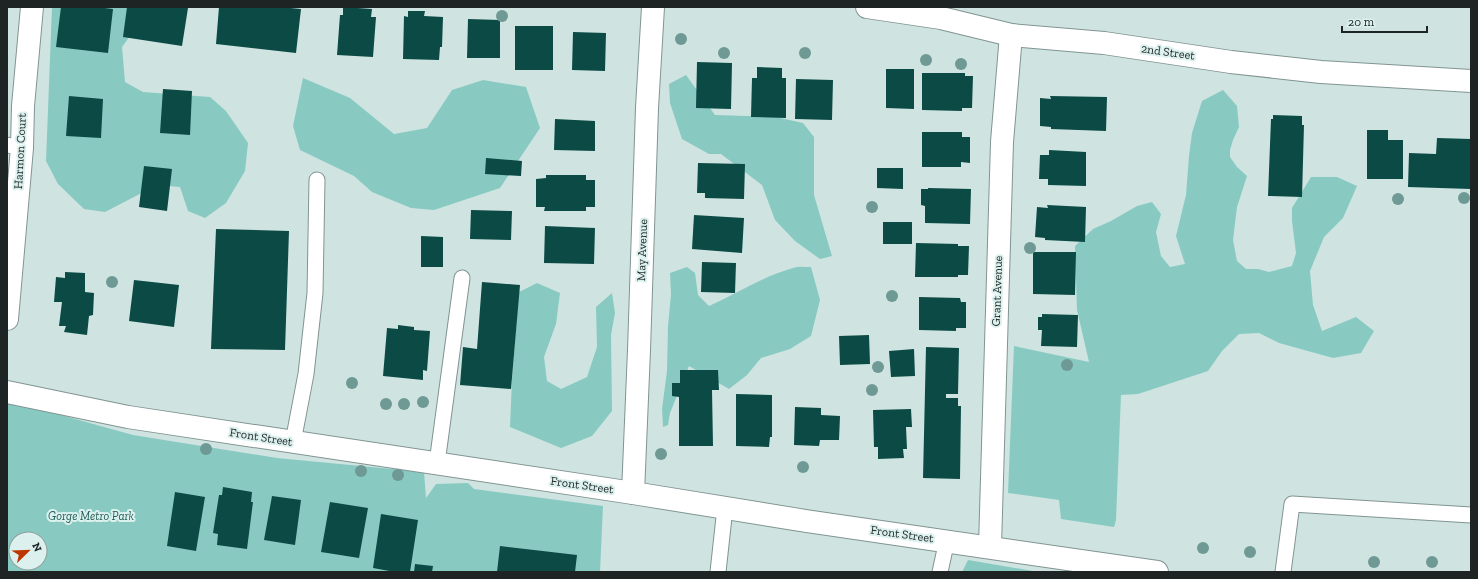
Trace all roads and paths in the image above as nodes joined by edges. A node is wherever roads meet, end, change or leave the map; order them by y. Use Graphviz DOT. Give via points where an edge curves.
graph roads {
  1 [pos="32,7"];
  2 [pos="653,7"];
  3 [pos="867,7"];
  4 [pos="941,13"];
  5 [pos="1011,35"];
  6 [pos="1471,81"];
  7 [pos="15,147"];
  8 [pos="318,180"];
  9 [pos="462,278"];
  10 [pos="7,319"];
  11 [pos="7,392"];
  12 [pos="293,442"];
  13 [pos="437,464"];
  14 [pos="632,493"];
  15 [pos="725,508"];
  16 [pos="1471,515"];
  17 [pos="947,540"];
  18 [pos="990,546"];
  19 [pos="1131,570"];
  20 [pos="718,572"];
  21 [pos="940,572"];
  22 [pos="1157,572"];
  23 [pos="1283,572"];
  1 -- 7 [label="street, Harmon Court" via="23,106"];
  2 -- 14 [label="street, May Avenue"];
  3 -- 4 [label="street, 2nd Street"];
  4 -- 5 [label="street, 2nd Street"];
  5 -- 6 [label="street, 2nd Street" via="1104,43 1231,62 1321,72"];
  5 -- 18 [label="street, Grant Avenue" via="1002,142"];
  7 -- 10 [label="street, Harmon Court"];
  8 -- 12 [label="lane" via="315,292 306,374"];
  9 -- 13 [label="lane"];
  11 -- 12 [label="street, Front Street" via="128,417"];
  12 -- 13 [label="street, Front Street"];
  13 -- 14 [label="street, Front Street"];
  14 -- 15 [label="street, Front Street"];
  15 -- 17 [label="street, Front Street"];
  15 -- 20 [label="lane"];
  16 -- 23 [label="lane" via="1292,504"];
  17 -- 18 [label="street, Front Street"];
  17 -- 21 [label="lane"];
  18 -- 19 [label="street, Front Street"];
  19 -- 22 [label="street, Front Street"];
}
